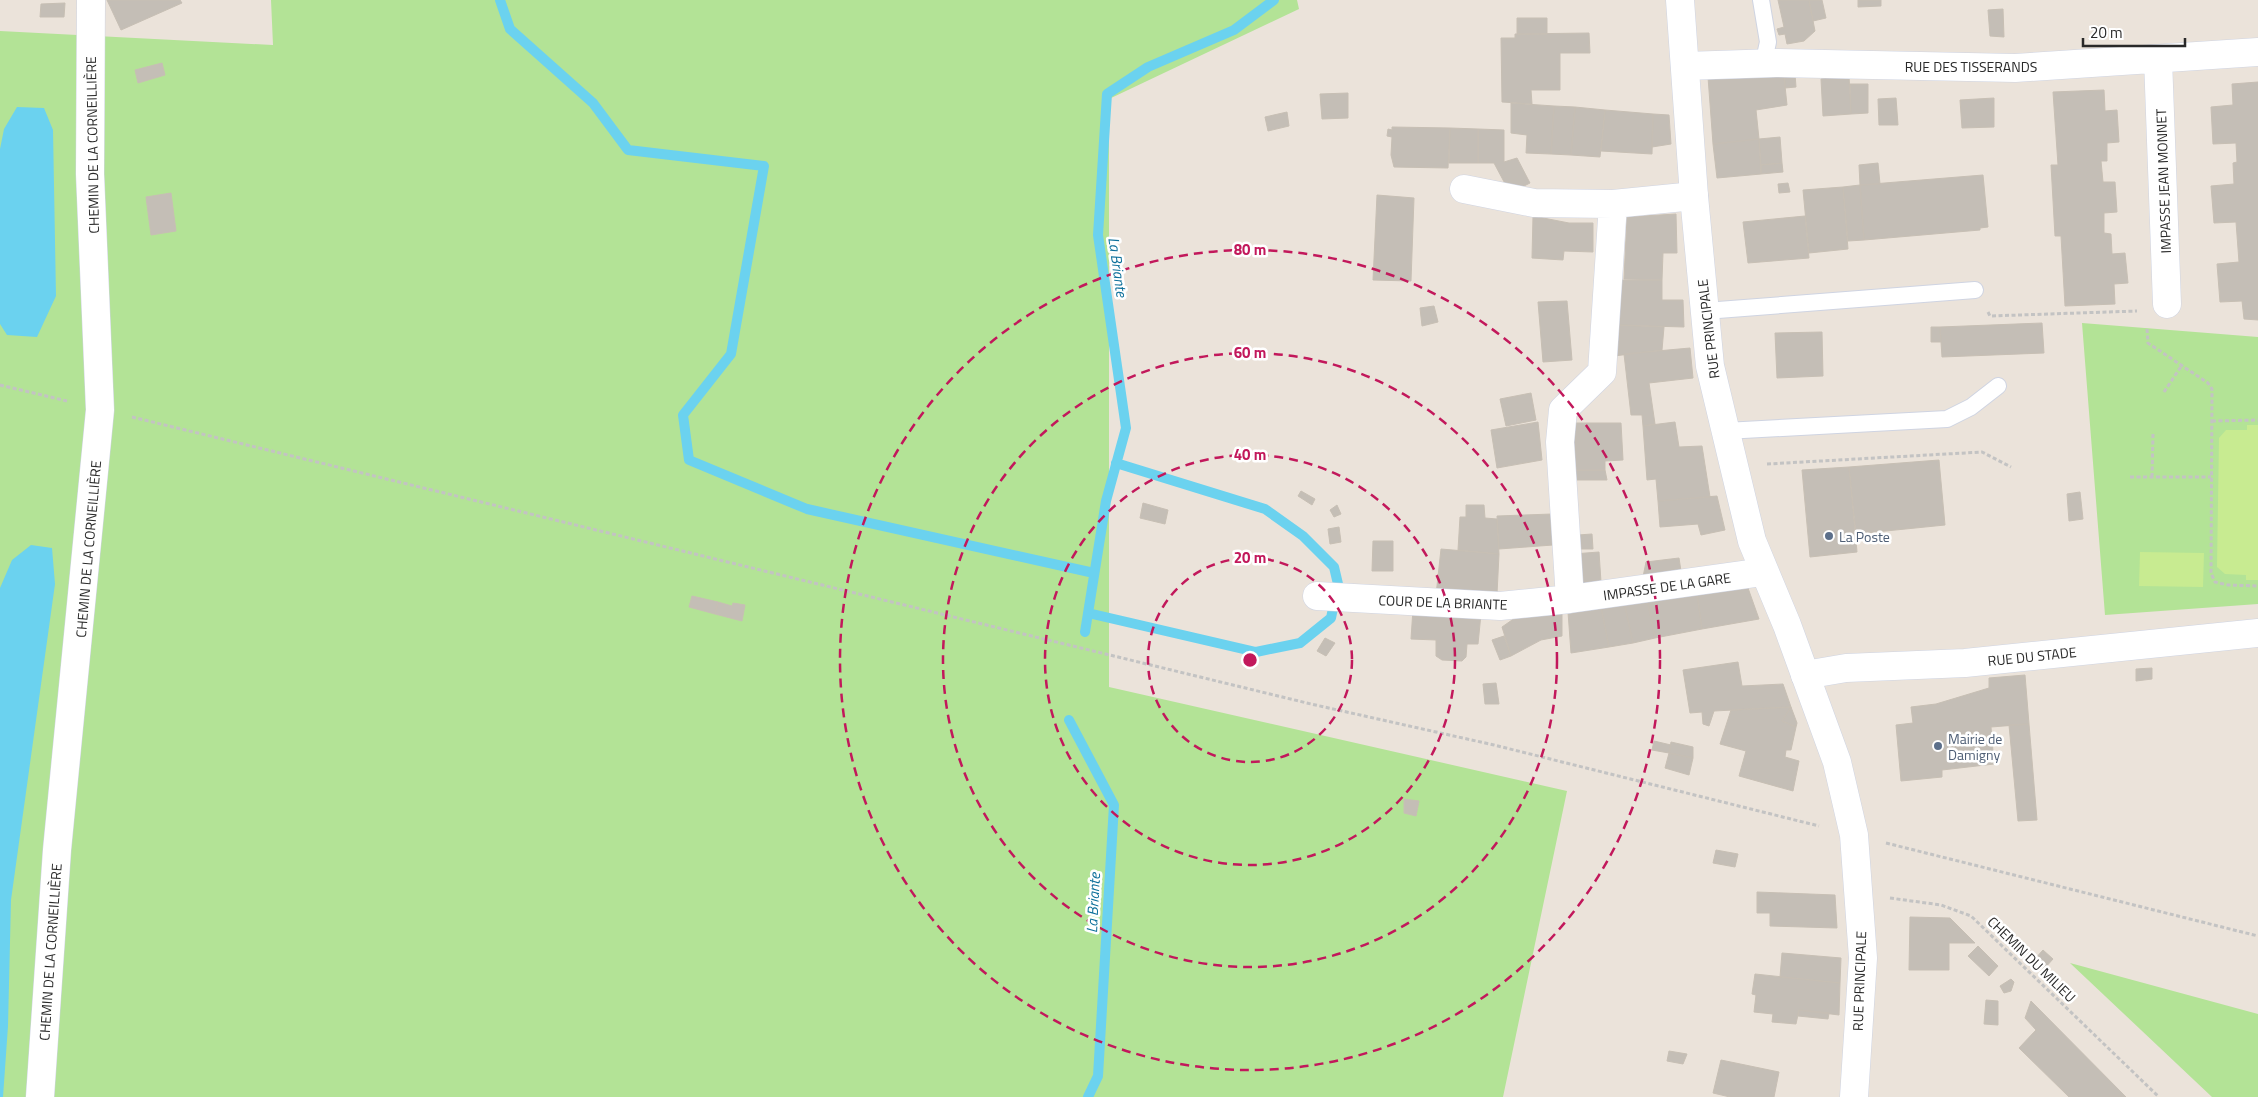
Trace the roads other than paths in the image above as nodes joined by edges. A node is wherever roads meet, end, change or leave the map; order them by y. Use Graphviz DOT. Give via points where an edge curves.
graph roads {
  1 [pos="91,0"];
  2 [pos="1680,0"];
  3 [pos="1761,0"];
  4 [pos="2258,52"];
  5 [pos="2158,59"];
  6 [pos="1763,65"];
  7 [pos="1685,66"];
  8 [pos="1464,189"];
  9 [pos="1694,196"];
  10 [pos="1613,204"];
  11 [pos="1975,290"];
  12 [pos="2156,307"];
  13 [pos="1705,311"];
  14 [pos="1998,386"];
  15 [pos="1725,431"];
  16 [pos="1764,572"];
  17 [pos="1317,596"];
  18 [pos="1570,599"];
  19 [pos="2258,633"];
  20 [pos="1805,675"];
  21 [pos="40,1097"];
  22 [pos="1854,1097"];
  1 -- 21 [label="street, CHEMIN DE LA CORNEILLIÈRE" via="90,174 100,410 57,850"];
  2 -- 7 [label="street, RUE PRINCIPALE"];
  3 -- 6 [label="lane" via="1768,42"];
  4 -- 5 [label="street, RUE DES TISSERANDS"];
  5 -- 6 [label="street, RUE DES TISSERANDS" via="2015,68"];
  5 -- 12 [label="street, IMPASSE JEAN MONNET"];
  6 -- 7 [label="street, RUE DES TISSERANDS"];
  7 -- 9 [label="street, RUE PRINCIPALE"];
  8 -- 10 [label="street" via="1534,203"];
  9 -- 10 [label="street"];
  9 -- 13 [label="street, RUE PRINCIPALE"];
  10 -- 18 [label="street" via="1602,372 1563,410 1560,442"];
  11 -- 13 [label="lane"];
  13 -- 15 [label="street, RUE PRINCIPALE" via="1710,366"];
  14 -- 15 [label="lane" via="1971,408 1946,419"];
  15 -- 16 [label="street, RUE PRINCIPALE" via="1752,541"];
  16 -- 18 [label="street, IMPASSE DE LA GARE"];
  16 -- 20 [label="street, RUE PRINCIPALE"];
  17 -- 18 [label="street, COUR DE LA BRIANTE" via="1500,606"];
  19 -- 20 [label="street, RUE DU STADE" via="1965,663 1846,668"];
  20 -- 22 [label="street, RUE PRINCIPALE" via="1837,762 1854,835 1863,958"];
}
